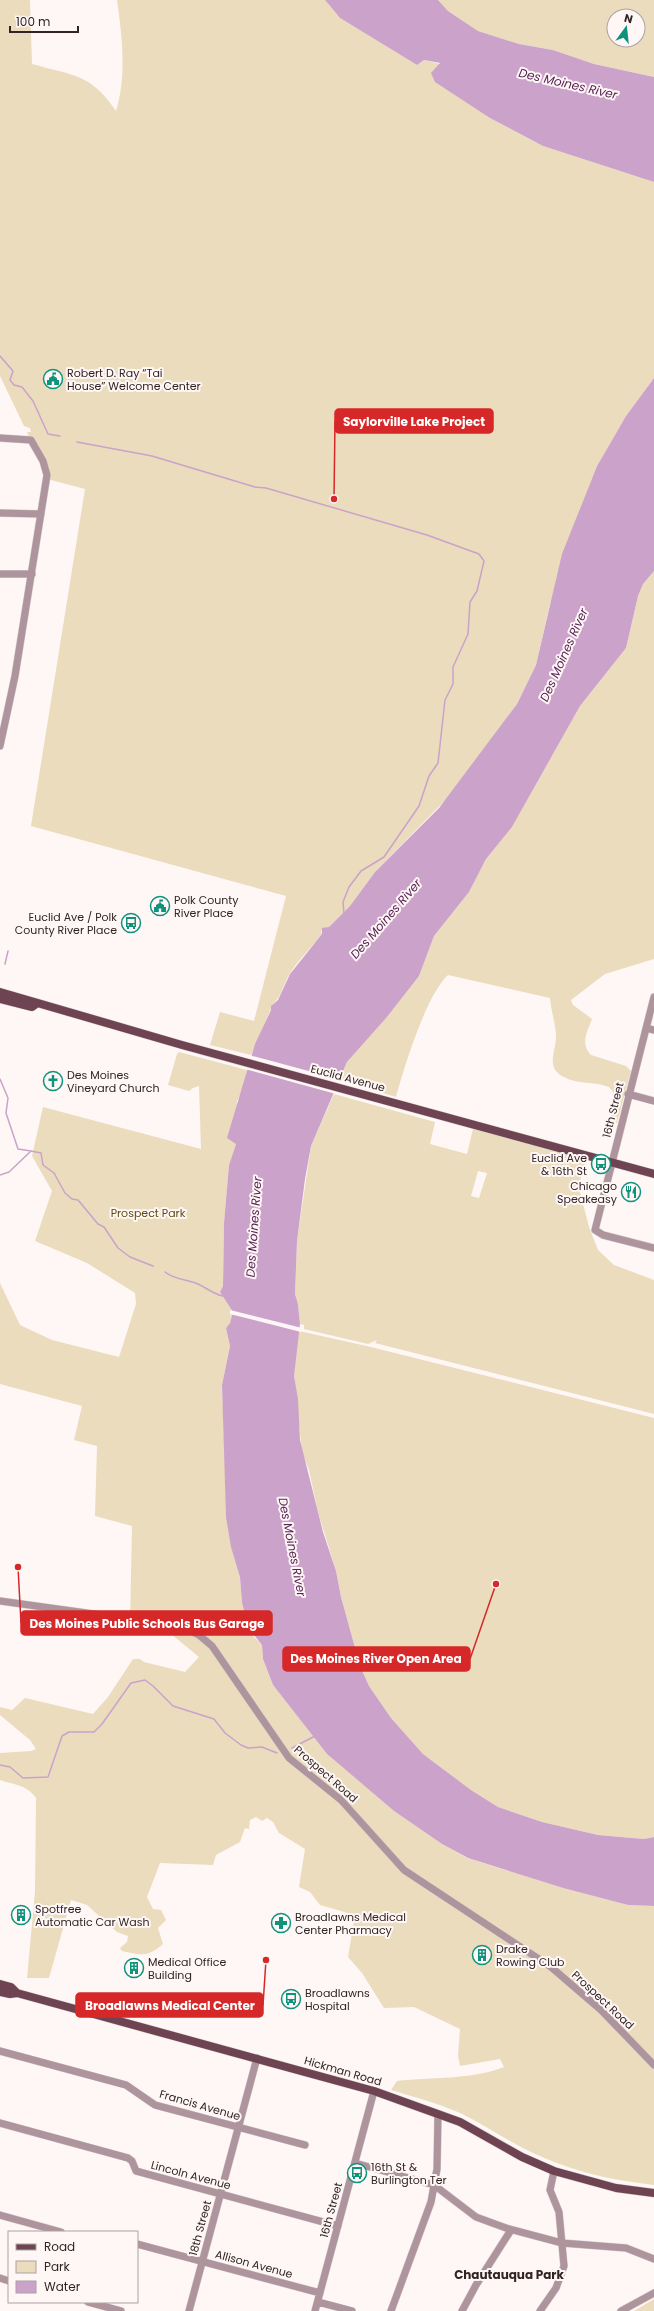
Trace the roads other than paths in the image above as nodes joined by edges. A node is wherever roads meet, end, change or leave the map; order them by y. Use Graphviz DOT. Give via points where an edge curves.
graph roads {
  1 [pos="0,438"];
  2 [pos="0,513"];
  3 [pos="41,514"];
  4 [pos="0,574"];
  5 [pos="32,574"];
  6 [pos="3,720"];
  7 [pos="0,746"];
  8 [pos="0,992"];
  9 [pos="654,997"];
  10 [pos="0,999"];
  11 [pos="36,1004"];
  12 [pos="646,1028"];
  13 [pos="654,1030"];
  14 [pos="628,1094"];
  15 [pos="654,1101"];
  16 [pos="611,1161"];
  17 [pos="654,1174"];
  18 [pos="654,1248"];
  19 [pos="0,1601"];
  20 [pos="0,1984"];
  21 [pos="0,1992"];
  22 [pos="17,1993"];
  23 [pos="0,2052"];
  24 [pos="258,2058"];
  25 [pos="654,2065"];
  26 [pos="374,2091"];
  27 [pos="438,2114"];
  28 [pos="0,2123"];
  29 [pos="238,2127"];
  30 [pos="305,2145"];
  31 [pos="355,2163"];
  32 [pos="554,2171"];
  33 [pos="434,2185"];
  34 [pos="654,2193"];
  35 [pos="220,2194"];
  36 [pos="0,2216"];
  37 [pos="338,2226"];
  38 [pos="511,2230"];
  39 [pos="57,2231"];
  40 [pos="562,2243"];
  41 [pos="138,2244"];
  42 [pos="654,2259"];
  43 [pos="202,2261"];
  44 [pos="654,2293"];
  45 [pos="320,2294"];
  46 [pos="318,2302"];
  47 [pos="92,2303"];
  48 [pos="121,2311"];
  49 [pos="189,2311"];
  50 [pos="315,2311"];
  51 [pos="352,2311"];
  52 [pos="391,2311"];
  53 [pos="462,2311"];
  54 [pos="540,2311"];
  55 [pos="620,2311"];
  1 -- 3 [label="street" via="31,440 34,443 47,475"];
  2 -- 3 [label="street"];
  3 -- 5 [label="street"];
  4 -- 5 [label="street"];
  5 -- 6 [label="street"];
  6 -- 7 [label="street"];
  8 -- 11 [label="main road, Euclid Avenue" via="33,1000"];
  9 -- 12 [label="street, 16th Street"];
  10 -- 11 [label="main road, Euclid Avenue" via="32,1007"];
  11 -- 16 [label="main road, Euclid Avenue"];
  12 -- 13 [label="street"];
  12 -- 14 [label="street, 16th Street"];
  14 -- 15 [label="street"];
  14 -- 16 [label="street, 16th Street"];
  16 -- 17 [label="main road, Euclid Avenue"];
  16 -- 18 [label="street, 16th Street" via="595,1230 603,1235"];
  19 -- 25 [label="street, Prospect Road" via="180,1626 199,1635 218,1652 289,1758 341,1800 404,1870 551,1967 596,2005"];
  20 -- 22 [label="main road, Hickman Road" via="11,1987"];
  21 -- 22 [label="main road, Hickman Road"];
  22 -- 24 [label="main road, Hickman Road"];
  23 -- 29 [label="street, Francis Avenue" via="126,2086 155,2105"];
  24 -- 26 [label="main road, Hickman Road"];
  24 -- 29 [label="street, 18th Street"];
  26 -- 27 [label="main road, Hickman Road"];
  26 -- 31 [label="street, 16th Street"];
  27 -- 32 [label="main road, Hickman Road" via="478,2131 522,2157"];
  27 -- 33 [label="street" via="437,2169"];
  28 -- 35 [label="street, Lincoln Avenue" via="128,2158 136,2171"];
  29 -- 30 [label="street, Francis Avenue"];
  29 -- 35 [label="street, 18th Street"];
  31 -- 33 [label="street"];
  31 -- 37 [label="street, 16th Street"];
  32 -- 34 [label="main road, Hickman Road" via="616,2188"];
  32 -- 40 [label="street" via="550,2190 559,2212"];
  33 -- 38 [label="street" via="476,2217"];
  33 -- 52 [label="street" via="424,2226"];
  35 -- 37 [label="street, Lincoln Avenue"];
  35 -- 43 [label="street, 18th Street"];
  36 -- 39 [label="street"];
  37 -- 45 [label="street, 16th Street"];
  38 -- 40 [label="street"];
  38 -- 53 [label="street"];
  40 -- 42 [label="street" via="626,2248"];
  40 -- 54 [label="street" via="564,2266 561,2277"];
  41 -- 43 [label="street, Allison Avenue"];
  43 -- 45 [label="street, Allison Avenue"];
  43 -- 49 [label="street, 18th Street"];
  44 -- 55 [label="street"];
  45 -- 46 [label="street, 16th Street"];
  46 -- 50 [label="street, 16th Street"];
  46 -- 51 [label="street"];
  47 -- 48 [label="street"];
}
